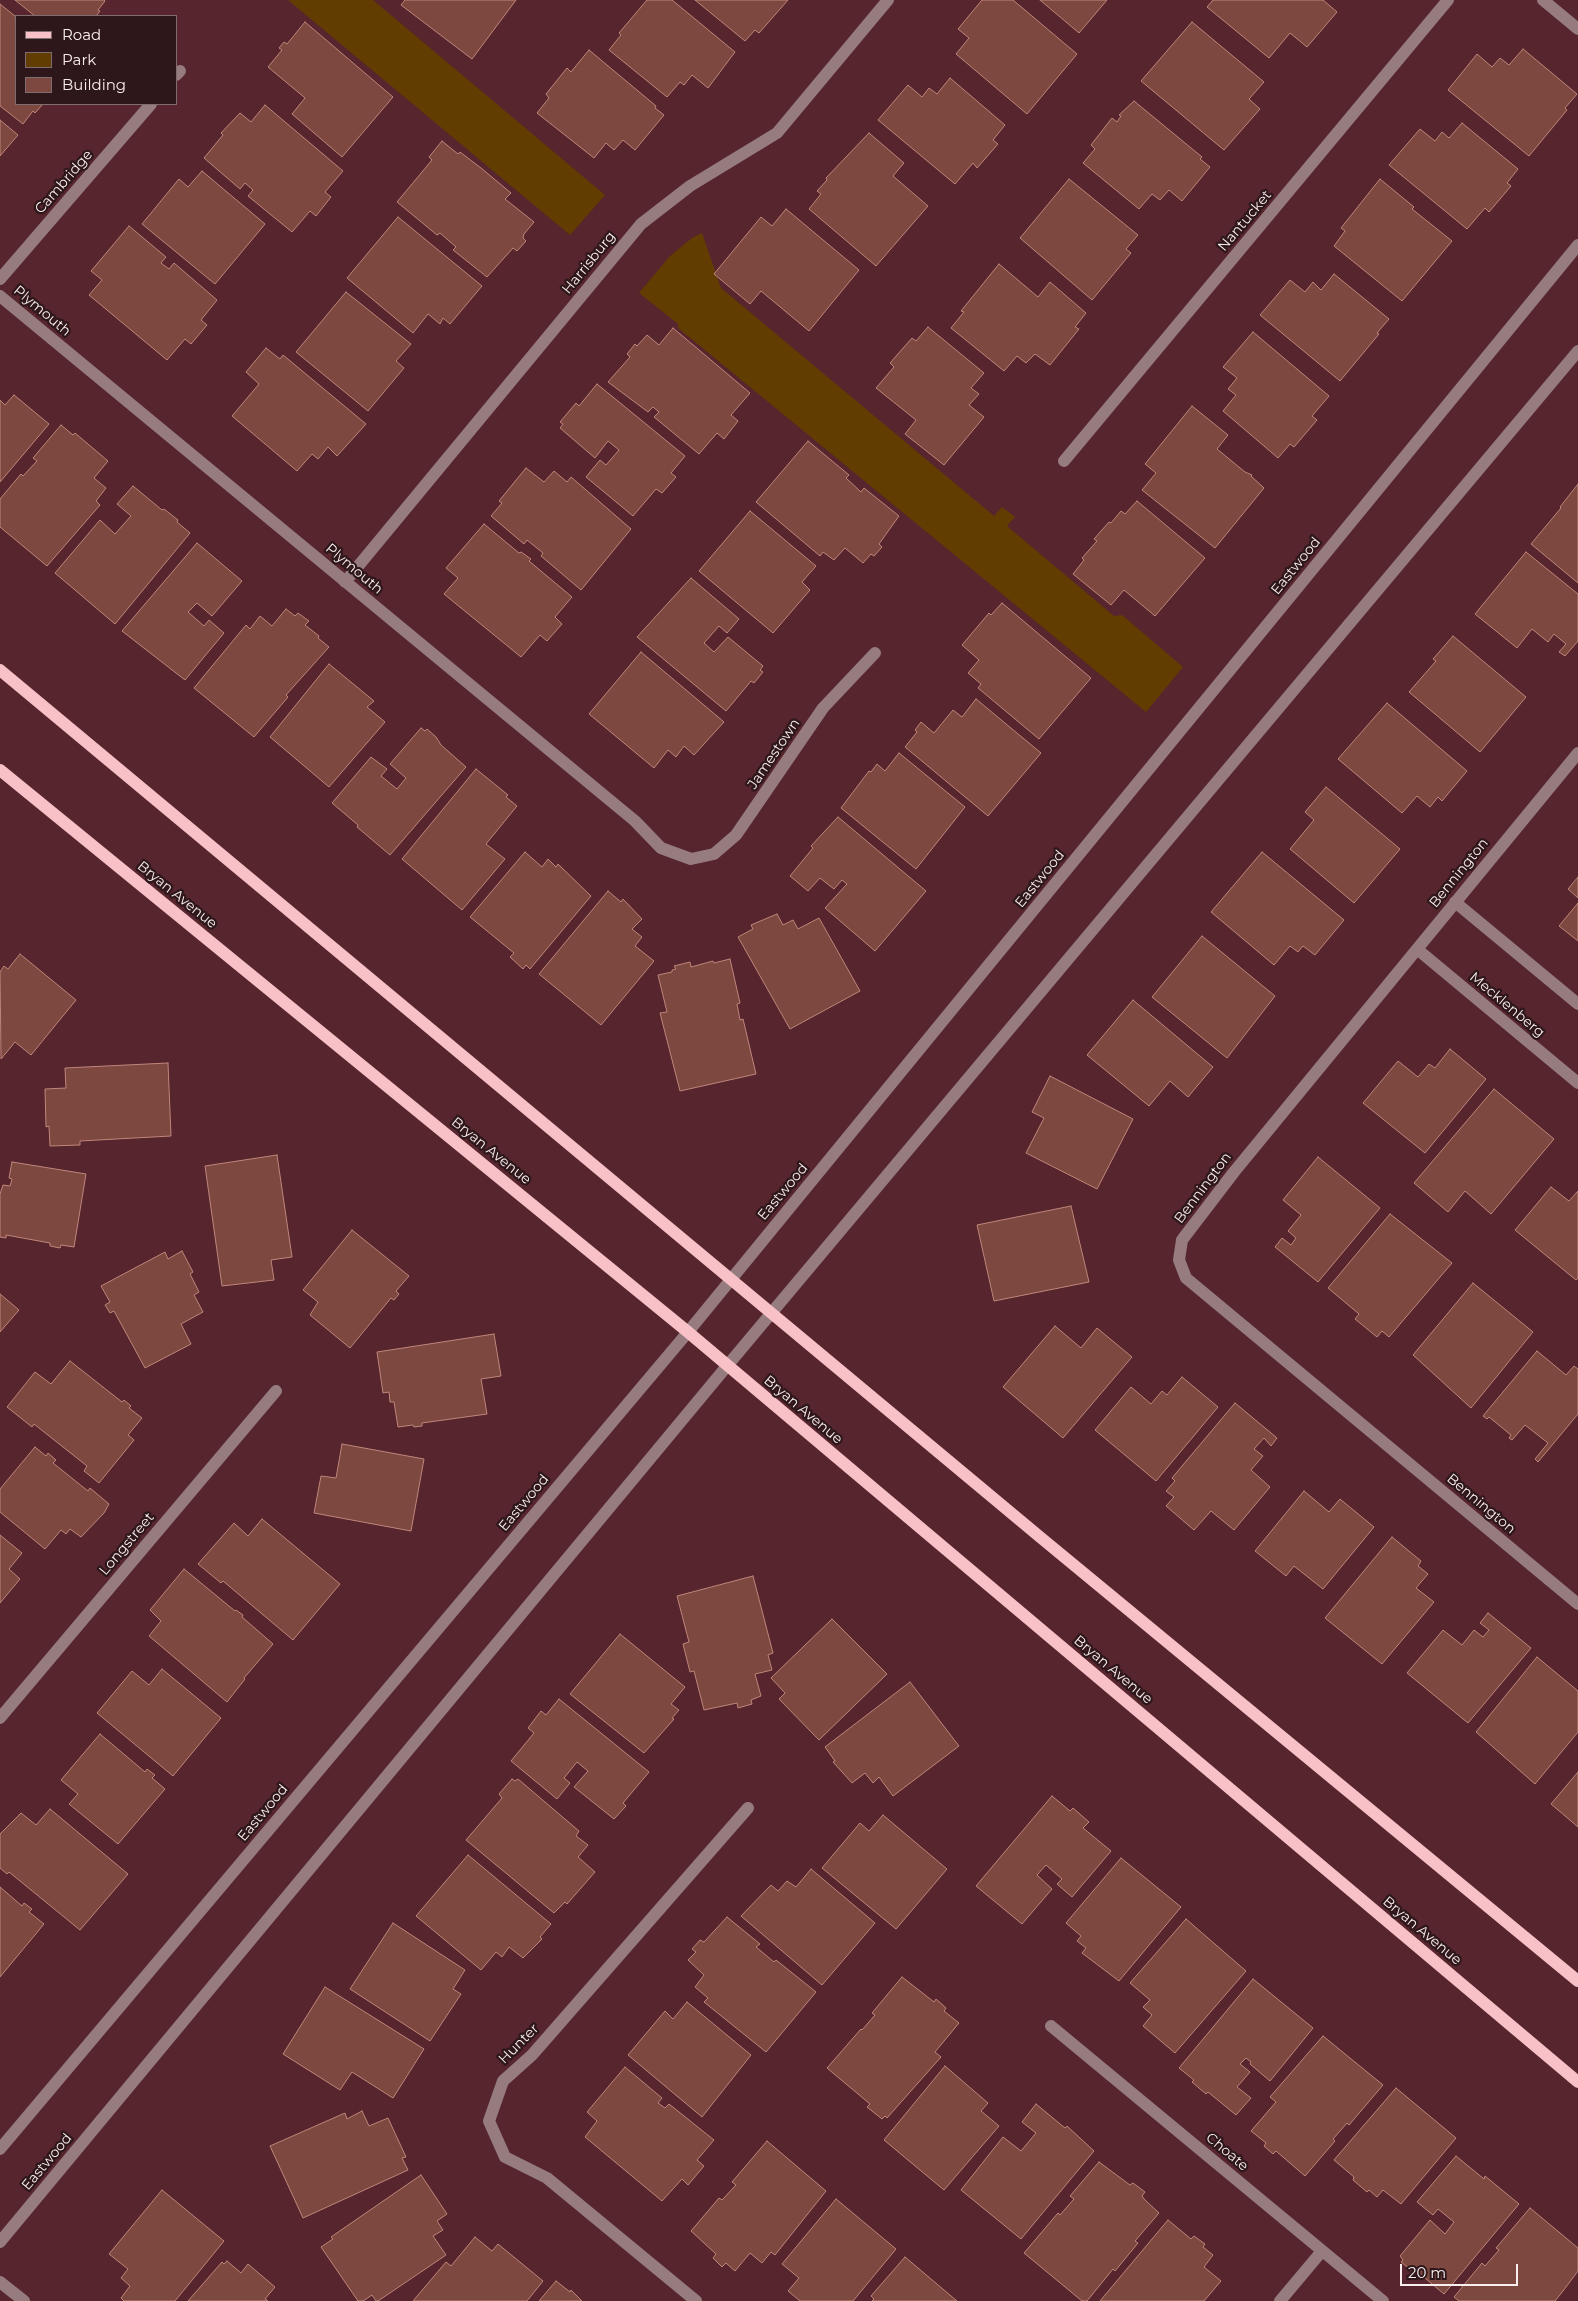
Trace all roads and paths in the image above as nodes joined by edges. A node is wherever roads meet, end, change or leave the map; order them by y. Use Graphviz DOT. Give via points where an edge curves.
graph roads {
  1 [pos="888,0"];
  2 [pos="1448,0"];
  3 [pos="1543,0"];
  4 [pos="1578,29"];
  5 [pos="150,105"];
  6 [pos="1578,245"];
  7 [pos="0,279"];
  8 [pos="0,296"];
  9 [pos="1578,351"];
  10 [pos="1064,461"];
  11 [pos="345,582"];
  12 [pos="875,653"];
  13 [pos="0,670"];
  14 [pos="1578,753"];
  15 [pos="0,770"];
  16 [pos="691,859"];
  17 [pos="1455,902"];
  18 [pos="1417,949"];
  19 [pos="1578,1004"];
  20 [pos="1578,1083"];
  21 [pos="731,1278"];
  22 [pos="773,1314"];
  23 [pos="688,1332"];
  24 [pos="727,1366"];
  25 [pos="276,1391"];
  26 [pos="1578,1604"];
  27 [pos="0,1718"];
  28 [pos="748,1808"];
  29 [pos="1578,1981"];
  30 [pos="1051,2026"];
  31 [pos="1578,2082"];
  32 [pos="0,2150"];
  33 [pos="0,2242"];
  34 [pos="1322,2250"];
  35 [pos="0,2282"];
  36 [pos="24,2301"];
  37 [pos="696,2301"];
  38 [pos="1280,2301"];
  39 [pos="1383,2301"];
  1 -- 11 [label="street, Harrisburg" via="776,133 690,186 641,224"];
  2 -- 10 [label="street, Nantucket"];
  3 -- 4 [label="street"];
  5 -- 7 [label="street, Cambridge"];
  6 -- 21 [label="street, Eastwood"];
  8 -- 11 [label="street, Plymouth"];
  9 -- 22 [label="street, Eastwood"];
  11 -- 16 [label="street, Plymouth" via="634,821 661,848"];
  12 -- 16 [label="street, Jamestown" via="823,708 736,835 714,854"];
  13 -- 21 [label="main road"];
  14 -- 17 [label="street, Bennington"];
  15 -- 23 [label="main road, Bryan Avenue"];
  17 -- 18 [label="street, Bennington"];
  17 -- 19 [label="street"];
  18 -- 20 [label="street, Mecklenberg"];
  18 -- 26 [label="street, Bennington" via="1234,1172 1182,1240 1179,1260 1186,1278"];
  21 -- 22 [label="main road"];
  21 -- 23 [label="street, Eastwood"];
  22 -- 24 [label="street, Eastwood"];
  22 -- 29 [label="main road"];
  23 -- 24 [label="main road, Bryan Avenue"];
  23 -- 32 [label="street, Eastwood"];
  24 -- 31 [label="main road, Bryan Avenue"];
  24 -- 33 [label="street, Eastwood"];
  25 -- 27 [label="street, Longstreet"];
  28 -- 37 [label="street, Hunter" via="532,2055 503,2081 489,2120 505,2157 547,2178"];
  30 -- 34 [label="street, Choate"];
  34 -- 38 [label="street"];
  34 -- 39 [label="street, Choate"];
  35 -- 36 [label="street"];
}
